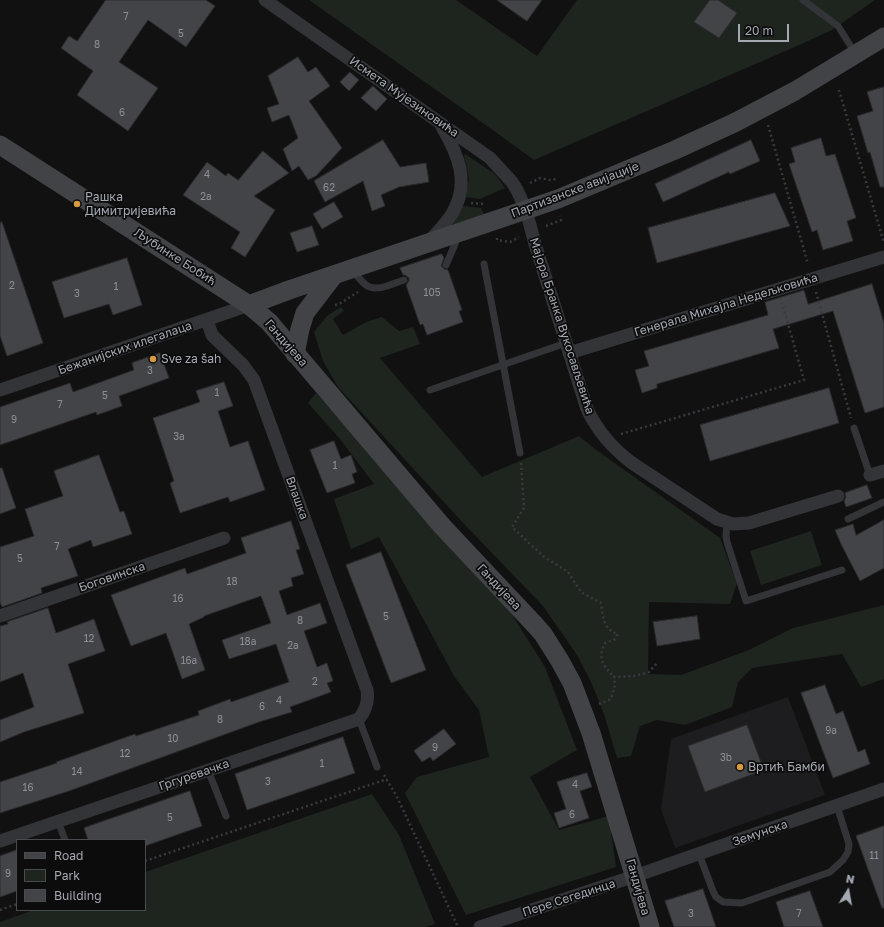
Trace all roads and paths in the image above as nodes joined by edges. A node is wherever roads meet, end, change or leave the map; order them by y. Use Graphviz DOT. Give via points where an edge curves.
graph roads {
  1 [pos="265,0"];
  2 [pos="803,0"];
  3 [pos="884,37"];
  4 [pos="856,54"];
  5 [pos="839,90"];
  6 [pos="766,106"];
  7 [pos="440,122"];
  8 [pos="0,145"];
  9 [pos="557,179"];
  10 [pos="517,190"];
  11 [pos="458,201"];
  12 [pos="487,205"];
  13 [pos="526,210"];
  14 [pos="458,232"];
  15 [pos="428,243"];
  16 [pos="884,243"];
  17 [pos="884,257"];
  18 [pos="484,264"];
  19 [pos="446,265"];
  20 [pos="343,272"];
  21 [pos="812,278"];
  22 [pos="404,280"];
  23 [pos="778,289"];
  24 [pos="249,305"];
  25 [pos="207,320"];
  26 [pos="567,348"];
  27 [pos="296,354"];
  28 [pos="503,365"];
  29 [pos="0,390"];
  30 [pos="430,390"];
  31 [pos="854,428"];
  32 [pos="605,439"];
  33 [pos="520,453"];
  34 [pos="884,471"];
  35 [pos="870,475"];
  36 [pos="838,496"];
  37 [pos="884,502"];
  38 [pos="848,519"];
  39 [pos="727,523"];
  40 [pos="224,538"];
  41 [pos="842,570"];
  42 [pos="0,616"];
  43 [pos="658,662"];
  44 [pos="614,677"];
  45 [pos="593,707"];
  46 [pos="359,719"];
  47 [pos="377,767"];
  48 [pos="208,770"];
  49 [pos="387,779"];
  50 [pos="884,789"];
  51 [pos="838,806"];
  52 [pos="226,816"];
  53 [pos="58,821"];
  54 [pos="65,839"];
  55 [pos="0,841"];
  56 [pos="699,854"];
  57 [pos="146,861"];
  58 [pos="635,876"];
  59 [pos="16,904"];
  60 [pos="0,910"];
  61 [pos="458,927"];
  62 [pos="480,927"];
  63 [pos="650,927"];
  1 -- 7 [label="street, Исмета Мујезиновића"];
  2 -- 4 [label="lane" via="838,26"];
  3 -- 4 [label="main road, Партизанске авијације"];
  4 -- 6 [label="main road, Партизанске авијације"];
  5 -- 16 [label="path"];
  6 -- 13 [label="main road, Партизанске авијације" via="706,137"];
  6 -- 21 [label="path" via="769,129"];
  7 -- 10 [label="street, Исмета Мујезиновића" via="490,158"];
  7 -- 11 [label="street" via="454,147 461,169"];
  8 -- 24 [label="main road, Љубинке Бобић"];
  9 -- 10 [label="path" via="540,178"];
  10 -- 13 [label="street, Исмета Мујезиновића"];
  11 -- 12 [label="path"];
  11 -- 15 [label="street" via="447,221"];
  13 -- 14 [label="main road, Партизанске авијације"];
  13 -- 26 [label="street, Мајора Бранка Вукосављевића"];
  14 -- 15 [label="main road, Партизанске авијације"];
  14 -- 19 [label="lane"];
  15 -- 20 [label="main road, Партизанске авијације"];
  17 -- 21 [label="street, Генерала Михајла Недељковића"];
  18 -- 28 [label="lane"];
  20 -- 22 [label="lane" via="371,287 380,288"];
  20 -- 24 [label="main road, Партизанске авијације"];
  20 -- 27 [label="main road" via="305,313"];
  21 -- 23 [label="street, Генерала Михајла Недељковића"];
  21 -- 31 [label="path"];
  23 -- 26 [label="street, Генерала Михајла Недељковића"];
  23 -- 32 [label="path" via="804,380"];
  24 -- 25 [label="street, Бежанијских илегалаца"];
  24 -- 27 [label="main road, Гандијева" via="269,322"];
  25 -- 29 [label="street, Бежанијских илегалаца"];
  25 -- 46 [label="street, Влашка" via="212,335 243,365 254,380 367,690 367,706"];
  26 -- 28 [label="lane"];
  26 -- 32 [label="street, Мајора Бранка Вукосављевића" via="587,409 596,428"];
  27 -- 58 [label="main road, Гандијева" via="442,526 535,625 560,661 572,683 591,734"];
  28 -- 30 [label="lane"];
  28 -- 33 [label="lane"];
  31 -- 35 [label="lane"];
  32 -- 39 [label="street, Мајора Бранка Вукосављевића" via="632,463"];
  33 -- 44 [label="path" via="524,508 512,527 542,556 568,572 581,592 601,603 604,623 612,632 618,634 614,640 605,643 601,652 603,664"];
  34 -- 35 [label="street"];
  36 -- 39 [label="street, Мајора Бранка Вукосављевића" via="749,522 736,525"];
  37 -- 38 [label="lane"];
  39 -- 41 [label="lane" via="727,542 746,601"];
  40 -- 42 [label="street, Боговинска"];
  43 -- 44 [label="path" via="649,672"];
  44 -- 45 [label="path" via="615,685 611,699"];
  46 -- 47 [label="lane"];
  46 -- 48 [label="street, Гргуревачка"];
  47 -- 49 [label="path"];
  48 -- 52 [label="lane"];
  48 -- 53 [label="street, Гргуревачка"];
  49 -- 57 [label="path"];
  49 -- 61 [label="path"];
  50 -- 51 [label="street, Земунска"];
  51 -- 56 [label="street, Земунска"];
  51 -- 56 [label="lane" via="848,844 844,860 830,872 742,903 723,902 716,897"];
  53 -- 54 [label="lane"];
  53 -- 55 [label="street, Гргуревачка"];
  56 -- 58 [label="street, Земунска"];
  58 -- 62 [label="street, Пере Сегединца"];
  58 -- 63 [label="main road, Гандијева"];
  59 -- 60 [label="path"];
}
